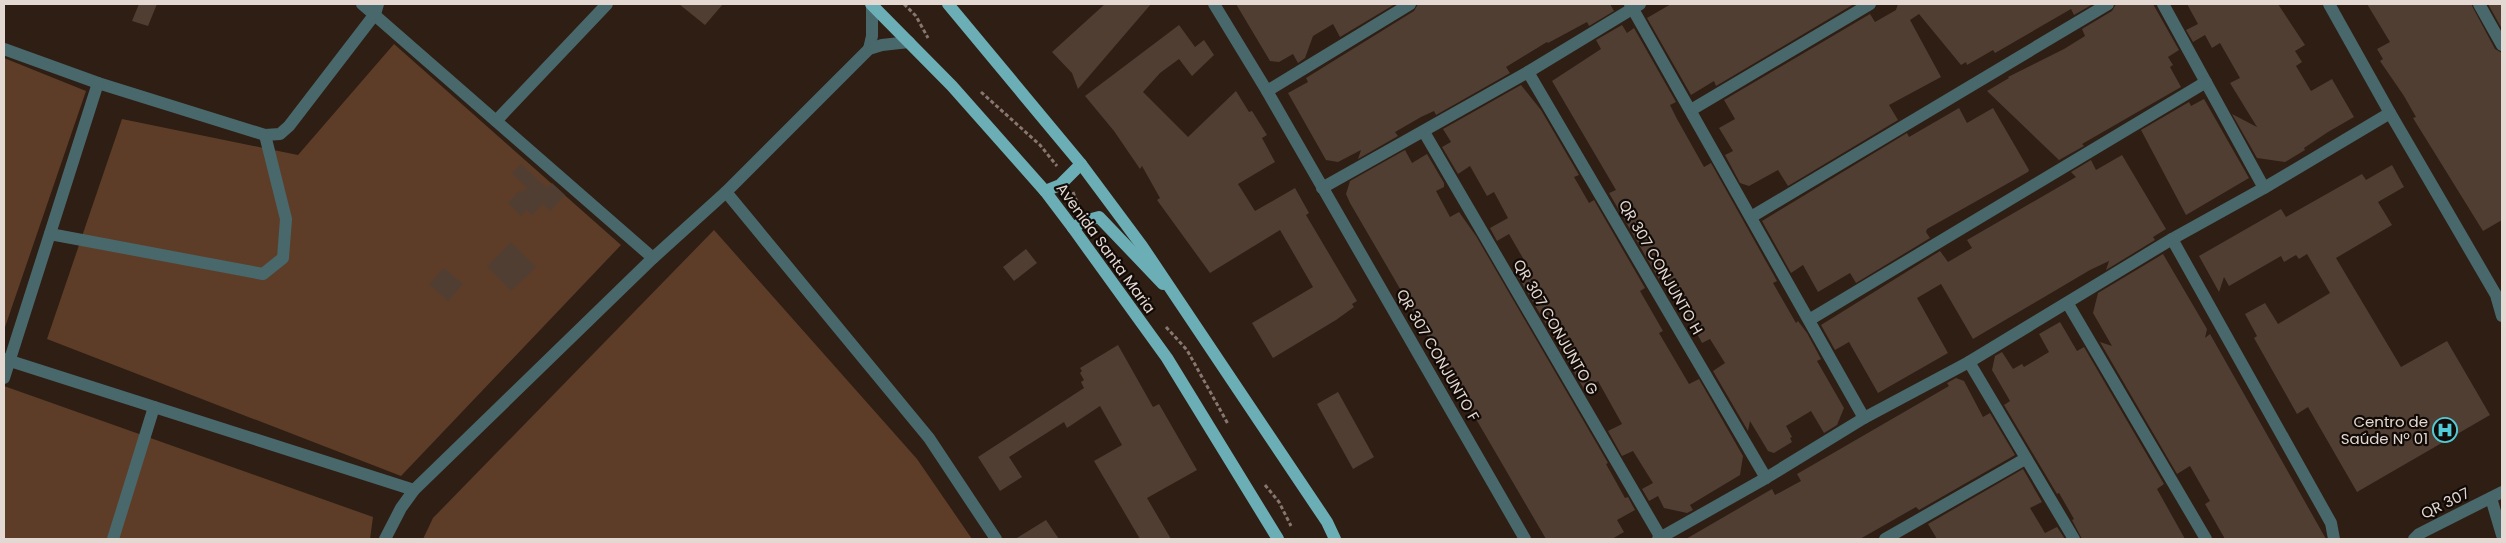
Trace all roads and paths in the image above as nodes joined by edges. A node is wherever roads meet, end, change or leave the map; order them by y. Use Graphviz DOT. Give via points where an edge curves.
graph roads {
  1 [pos="362,4"];
  2 [pos="607,4"];
  3 [pos="872,4"];
  4 [pos="1214,4"];
  5 [pos="1410,4"];
  6 [pos="1870,4"];
  7 [pos="2108,4"];
  8 [pos="2164,4"];
  9 [pos="2329,4"];
  10 [pos="2479,4"];
  11 [pos="950,5"];
  12 [pos="1634,5"];
  13 [pos="376,9"];
  14 [pos="909,42"];
  15 [pos="2502,45"];
  16 [pos="4,49"];
  17 [pos="869,49"];
  18 [pos="1528,72"];
  19 [pos="2206,82"];
  20 [pos="98,83"];
  21 [pos="1267,91"];
  22 [pos="1691,110"];
  23 [pos="2390,113"];
  24 [pos="496,121"];
  25 [pos="1424,132"];
  26 [pos="265,135"];
  27 [pos="1081,164"];
  28 [pos="1322,188"];
  29 [pos="2264,188"];
  30 [pos="1044,191"];
  31 [pos="726,192"];
  32 [pos="1750,217"];
  33 [pos="1073,228"];
  34 [pos="50,234"];
  35 [pos="2172,239"];
  36 [pos="653,258"];
  37 [pos="2499,293"];
  38 [pos="1177,295"];
  39 [pos="2068,304"];
  40 [pos="2502,316"];
  41 [pos="1809,320"];
  42 [pos="6,360"];
  43 [pos="1969,362"];
  44 [pos="4,378"];
  45 [pos="154,407"];
  46 [pos="1864,418"];
  47 [pos="2025,459"];
  48 [pos="1766,478"];
  49 [pos="414,490"];
  50 [pos="2497,495"];
  51 [pos="2502,535"];
  52 [pos="114,539"];
  53 [pos="385,539"];
  54 [pos="996,539"];
  55 [pos="1278,539"];
  56 [pos="1335,539"];
  57 [pos="1525,539"];
  58 [pos="1659,539"];
  59 [pos="1885,539"];
  60 [pos="2074,539"];
  61 [pos="2206,539"];
  62 [pos="2334,539"];
  63 [pos="2414,539"];
  1 -- 13 [label="street"];
  2 -- 24 [label="street"];
  3 -- 14 [label="main road, Avenida Santa Maria"];
  3 -- 17 [label="street"];
  4 -- 21 [label="street, QR 307 CONJUNTO F"];
  5 -- 21 [label="street"];
  6 -- 22 [label="street"];
  7 -- 32 [label="street"];
  8 -- 19 [label="street"];
  9 -- 23 [label="street"];
  10 -- 15 [label="street"];
  11 -- 27 [label="main road, Avenida Santa Maria"];
  12 -- 18 [label="street"];
  12 -- 22 [label="street"];
  13 -- 24 [label="street"];
  13 -- 26 [label="street" via="289,126 280,134"];
  14 -- 17 [label="street"];
  14 -- 30 [label="main road, Avenida Santa Maria"];
  16 -- 20 [label="street"];
  17 -- 31 [label="street"];
  18 -- 25 [label="street"];
  18 -- 48 [label="street, QR 307 CONJUNTO H"];
  19 -- 29 [label="street"];
  19 -- 41 [label="street"];
  20 -- 26 [label="street"];
  20 -- 34 [label="street"];
  21 -- 28 [label="street, QR 307 CONJUNTO F"];
  22 -- 32 [label="street"];
  23 -- 29 [label="street"];
  23 -- 37 [label="street"];
  24 -- 36 [label="street"];
  25 -- 28 [label="street"];
  25 -- 58 [label="street, QR 307 CONJUNTO G"];
  26 -- 34 [label="street" via="286,219 283,258 263,274"];
  27 -- 30 [label="main road" via="1060,184"];
  27 -- 38 [label="main road, Avenida Santa Maria"];
  28 -- 57 [label="street, QR 307 CONJUNTO F"];
  29 -- 35 [label="street"];
  30 -- 33 [label="main road, Avenida Santa Maria"];
  31 -- 36 [label="street"];
  31 -- 54 [label="street" via="929,438"];
  32 -- 41 [label="street"];
  33 -- 38 [label="main road" via="1099,217 1154,276"];
  33 -- 55 [label="main road, Avenida Santa Maria" via="1166,358"];
  34 -- 42 [label="street"];
  35 -- 39 [label="street"];
  35 -- 62 [label="street" via="2331,523"];
  36 -- 49 [label="street"];
  37 -- 40 [label="street"];
  38 -- 56 [label="main road, Avenida Santa Maria" via="1327,522"];
  39 -- 43 [label="street"];
  39 -- 61 [label="street"];
  41 -- 46 [label="street"];
  42 -- 44 [label="street"];
  42 -- 45 [label="street"];
  43 -- 46 [label="street"];
  43 -- 47 [label="street"];
  45 -- 49 [label="street"];
  45 -- 52 [label="street"];
  46 -- 48 [label="street"];
  47 -- 59 [label="street"];
  47 -- 60 [label="street"];
  48 -- 58 [label="street"];
  49 -- 53 [label="street"];
  50 -- 51 [label="street, QR 307"];
  50 -- 63 [label="street, QR 307"];
}
